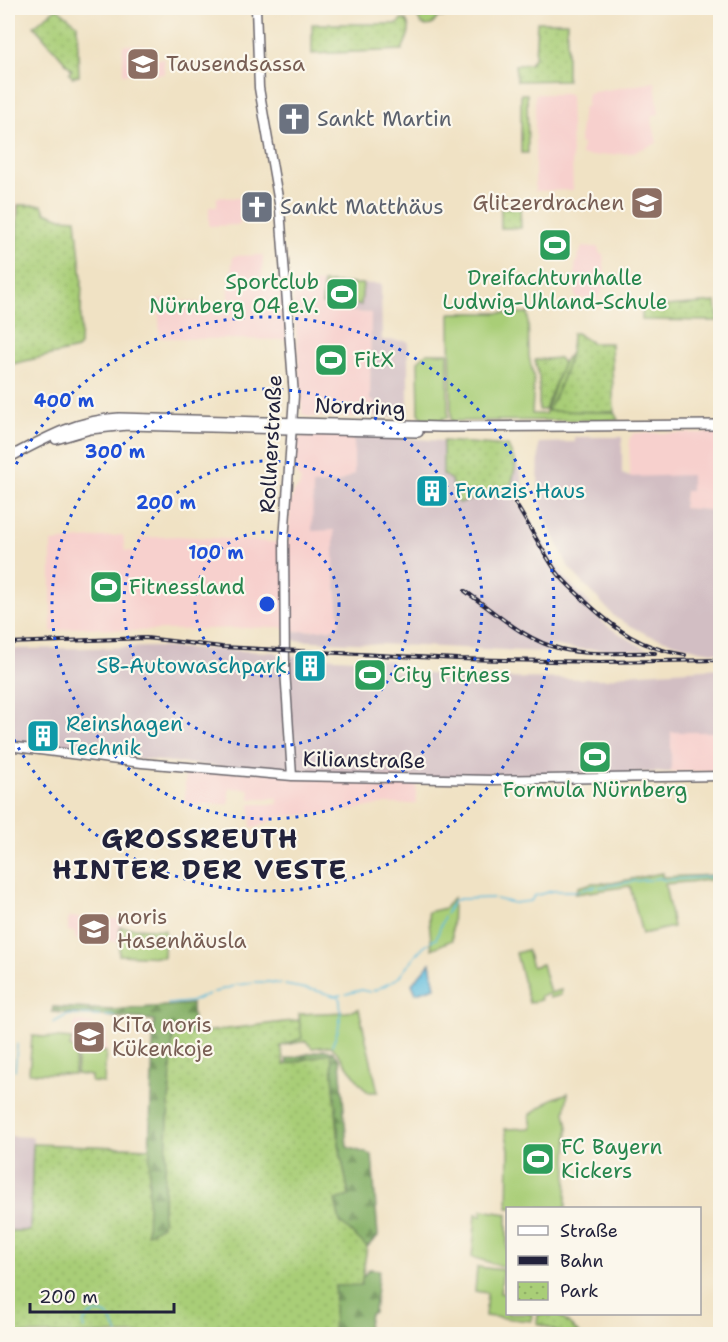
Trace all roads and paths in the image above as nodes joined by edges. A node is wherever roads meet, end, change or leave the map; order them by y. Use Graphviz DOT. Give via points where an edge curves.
graph roads {
  1 [pos="256,8"];
  2 [pos="720,425"];
  3 [pos="293,426"];
  4 [pos="720,430"];
  5 [pos="8,458"];
  6 [pos="8,464"];
  7 [pos="8,746"];
  8 [pos="292,776"];
  9 [pos="720,776"];
  1 -- 3 [label="street, Rollnerstraße" via="260,92 282,225"];
  2 -- 3 [label="main road, Nordring"];
  3 -- 4 [label="main road, Nordring" via="500,433"];
  3 -- 5 [label="main road, Nordring" via="112,418 61,431"];
  3 -- 6 [label="main road, Nordring" via="105,426 63,437"];
  3 -- 8 [label="street, Rollnerstraße" via="284,541 285,669"];
  7 -- 8 [label="street, Kilianstraße" via="138,763"];
  8 -- 9 [label="street, Kilianstraße" via="492,780"];
}
